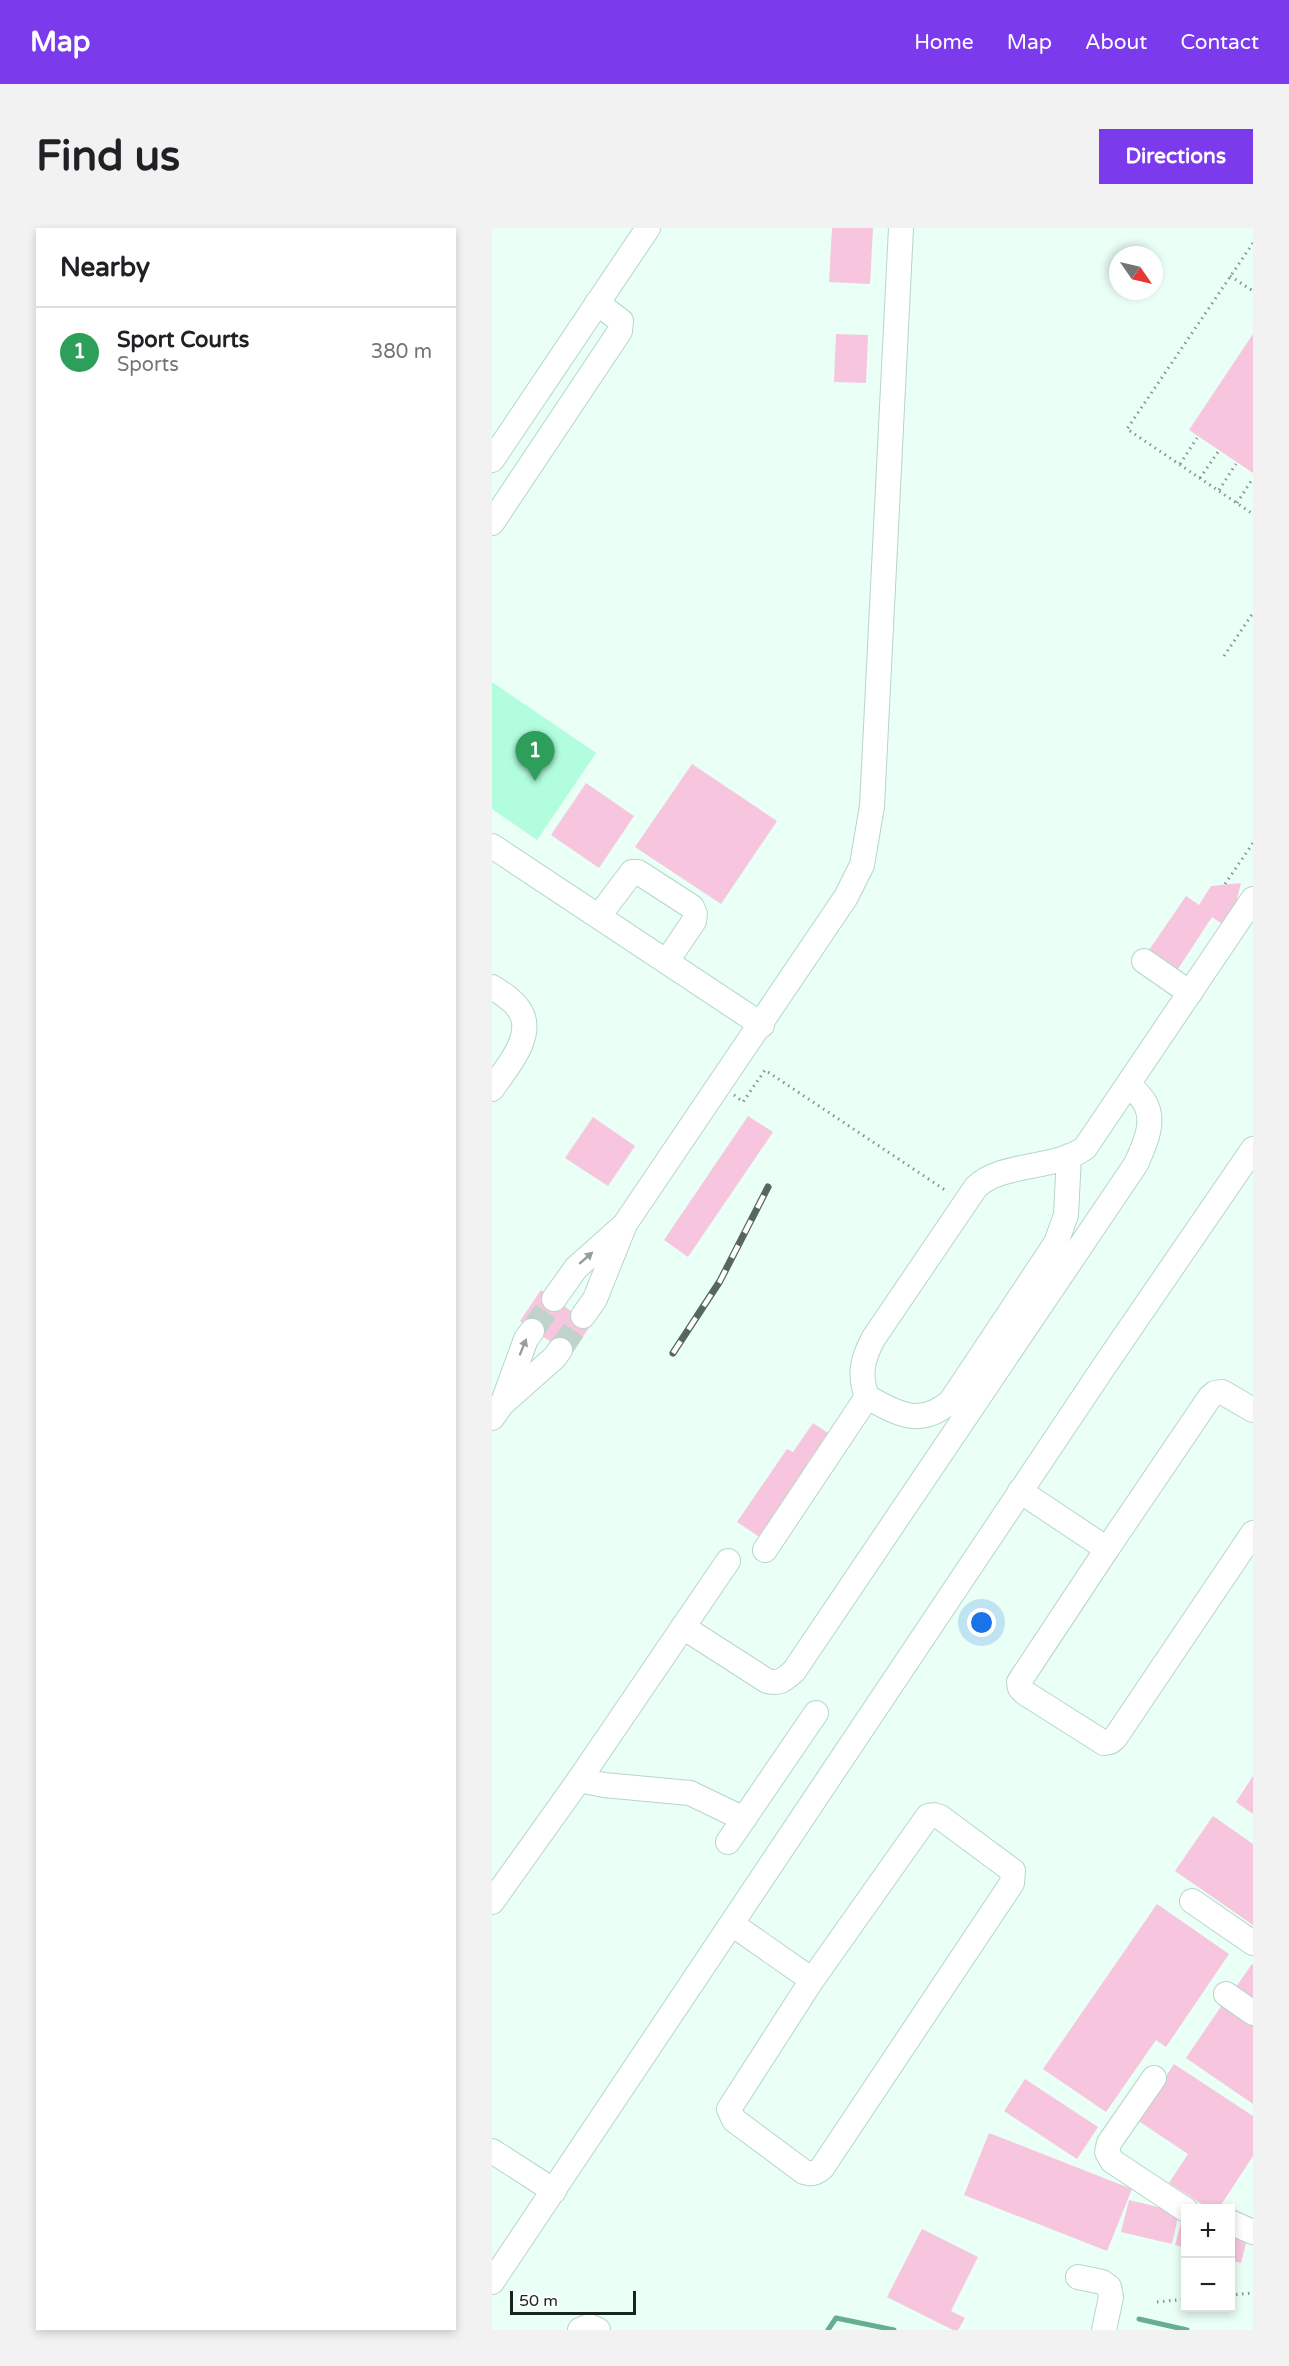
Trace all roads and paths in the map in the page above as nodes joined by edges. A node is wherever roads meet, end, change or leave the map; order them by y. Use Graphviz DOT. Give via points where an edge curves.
graph roads {
  1 [pos="648,228"];
  2 [pos="901,228"];
  3 [pos="1253,243"];
  4 [pos="1230,276"];
  5 [pos="1253,291"];
  6 [pos="597,303"];
  7 [pos="1197,438"];
  8 [pos="1218,452"];
  9 [pos="492,460"];
  10 [pos="1179,464"];
  11 [pos="1236,465"];
  12 [pos="1200,478"];
  13 [pos="1253,478"];
  14 [pos="1219,490"];
  15 [pos="1237,502"];
  16 [pos="1253,514"];
  17 [pos="492,523"];
  18 [pos="1253,613"];
  19 [pos="1224,656"];
  20 [pos="1253,843"];
  21 [pos="492,846"];
  22 [pos="1225,884"];
  23 [pos="1253,899"];
  24 [pos="599,916"];
  25 [pos="668,961"];
  26 [pos="1144,961"];
  27 [pos="492,987"];
  28 [pos="1190,993"];
  29 [pos="762,1025"];
  30 [pos="1129,1084"];
  31 [pos="492,1089"];
  32 [pos="743,1102"];
  33 [pos="1253,1149"];
  34 [pos="1069,1156"];
  35 [pos="953,1195"];
  36 [pos="626,1224"];
  37 [pos="554,1299"];
  38 [pos="583,1316"];
  39 [pos="532,1331"];
  40 [pos="560,1350"];
  41 [pos="867,1397"];
  42 [pos="1253,1410"];
  43 [pos="497,1411"];
  44 [pos="1020,1491"];
  45 [pos="1253,1533"];
  46 [pos="1107,1549"];
  47 [pos="765,1550"];
  48 [pos="728,1561"];
  49 [pos="683,1627"];
  50 [pos="816,1713"];
  51 [pos="579,1780"];
  52 [pos="744,1819"];
  53 [pos="728,1842"];
  54 [pos="1192,1901"];
  55 [pos="492,1902"];
  56 [pos="732,1924"];
  57 [pos="1253,1943"];
  58 [pos="812,1980"];
  59 [pos="1226,1994"];
  60 [pos="1253,2013"];
  61 [pos="1154,2078"];
  62 [pos="492,2151"];
  63 [pos="555,2191"];
  64 [pos="1181,2207"];
  65 [pos="1235,2224"];
  66 [pos="1253,2232"];
  67 [pos="1078,2277"];
  68 [pos="492,2282"];
  69 [pos="1253,2294"];
  70 [pos="1235,2295"];
  71 [pos="1181,2300"];
  72 [pos="1157,2302"];
  73 [pos="580,2330"];
  74 [pos="598,2330"];
  75 [pos="1104,2330"];
  1 -- 6 [label="street"];
  2 -- 29 [label="street" via="869,833 862,865 846,897"];
  3 -- 4 [label="path"];
  4 -- 5 [label="path"];
  4 -- 10 [label="path" via="1127,429"];
  6 -- 9 [label="street"];
  6 -- 17 [label="street" via="621,321 620,330"];
  7 -- 10 [label="path"];
  8 -- 12 [label="path"];
  10 -- 12 [label="path"];
  11 -- 14 [label="path"];
  12 -- 14 [label="path"];
  13 -- 15 [label="path"];
  14 -- 15 [label="path"];
  15 -- 16 [label="path"];
  18 -- 19 [label="path"];
  20 -- 22 [label="path"];
  21 -- 24 [label="street"];
  23 -- 28 [label="street"];
  24 -- 25 [label="street"];
  24 -- 25 [label="street" via="632,872 638,872 692,907 694,921"];
  25 -- 29 [label="street"];
  26 -- 28 [label="street"];
  27 -- 31 [label="street" via="519,1009 524,1033 521,1046"];
  28 -- 30 [label="street"];
  29 -- 36 [label="street"];
  30 -- 34 [label="street" via="1085,1148"];
  30 -- 49 [label="street" via="1146,1104 1149,1121 1136,1164 794,1671 776,1684 767,1681"];
  32 -- 35 [label="path" via="765,1070"];
  33 -- 44 [label="street"];
  34 -- 41 [label="street" via="990,1177 976,1187 873,1339 861,1374"];
  34 -- 41 [label="street" via="1066,1215 1059,1236 951,1401 938,1412 910,1417"];
  37 -- 36 [label="street, one-way" via="576,1268"];
  36 -- 38 [label="street" via="595,1299"];
  43 -- 39 [label="street, one-way"];
  40 -- 43 [label="street"];
  41 -- 47 [label="street"];
  42 -- 46 [label="street" via="1222,1392 1210,1397"];
  44 -- 46 [label="street"];
  44 -- 56 [label="street"];
  45 -- 46 [label="street" via="1115,1738 1104,1743 1024,1693 1019,1682"];
  48 -- 49 [label="street"];
  49 -- 51 [label="street"];
  50 -- 52 [label="street"];
  51 -- 52 [label="street" via="690,1793"];
  51 -- 55 [label="street"];
  52 -- 53 [label="street"];
  54 -- 57 [label="street"];
  56 -- 58 [label="street"];
  56 -- 63 [label="street"];
  58 -- 58 [label="street" via="928,1816 940,1817 1013,1871 1012,1883 822,2168 810,2174 734,2120 729,2109"];
  59 -- 60 [label="street"];
  61 -- 64 [label="street" via="1109,2143 1107,2152 1112,2160"];
  62 -- 63 [label="street"];
  63 -- 68 [label="street"];
  65 -- 66 [label="street"];
  67 -- 75 [label="street" via="1102,2282 1109,2288 1111,2297"];
  69 -- 70 [label="path"];
  71 -- 72 [label="path"];
  73 -- 74 [label="street" via="589,2326"];
}
